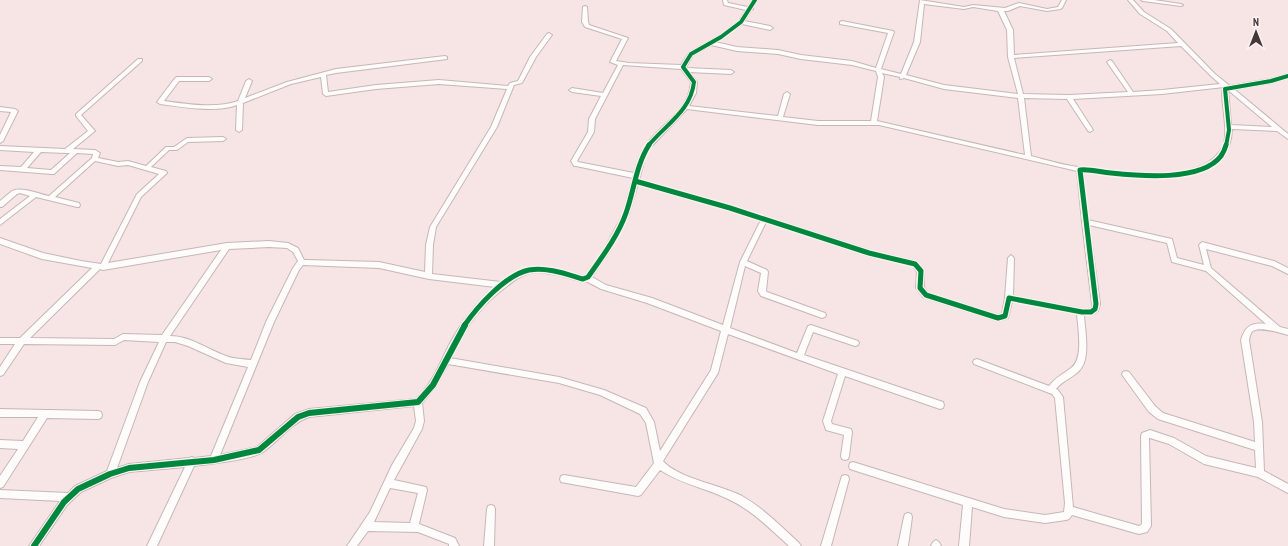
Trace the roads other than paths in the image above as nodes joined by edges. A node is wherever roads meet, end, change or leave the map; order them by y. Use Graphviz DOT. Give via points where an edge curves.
graph roads {
  1 [pos="725,0"];
  2 [pos="755,0"];
  3 [pos="1064,0"];
  4 [pos="1130,0"];
  5 [pos="1143,0"];
  6 [pos="922,1"];
  7 [pos="1182,5"];
  8 [pos="585,7"];
  9 [pos="751,9"];
  10 [pos="1000,9"];
  11 [pos="741,22"];
  12 [pos="842,23"];
  13 [pos="770,28"];
  14 [pos="549,35"];
  15 [pos="711,43"];
  16 [pos="1182,44"];
  17 [pos="1011,57"];
  18 [pos="445,58"];
  19 [pos="140,60"];
  20 [pos="1110,62"];
  21 [pos="621,64"];
  22 [pos="684,68"];
  23 [pos="879,71"];
  24 [pos="731,72"];
  25 [pos="323,74"];
  26 [pos="1288,76"];
  27 [pos="902,78"];
  28 [pos="209,79"];
  29 [pos="249,81"];
  30 [pos="1226,86"];
  31 [pos="510,88"];
  32 [pos="572,90"];
  33 [pos="1131,93"];
  34 [pos="787,94"];
  35 [pos="605,95"];
  36 [pos="1021,96"];
  37 [pos="1069,96"];
  38 [pos="240,104"];
  39 [pos="685,107"];
  40 [pos="0,109"];
  41 [pos="780,119"];
  42 [pos="874,122"];
  43 [pos="1229,127"];
  44 [pos="1279,129"];
  45 [pos="239,130"];
  46 [pos="1090,130"];
  47 [pos="1288,137"];
  48 [pos="223,139"];
  49 [pos="0,141"];
  50 [pos="0,148"];
  51 [pos="40,149"];
  52 [pos="66,151"];
  53 [pos="76,151"];
  54 [pos="1028,158"];
  55 [pos="94,159"];
  56 [pos="0,168"];
  57 [pos="147,168"];
  58 [pos="22,170"];
  59 [pos="1080,170"];
  60 [pos="636,179"];
  61 [pos="36,194"];
  62 [pos="50,198"];
  63 [pos="0,205"];
  64 [pos="77,205"];
  65 [pos="764,220"];
  66 [pos="1084,222"];
  67 [pos="0,223"];
  68 [pos="0,241"];
  69 [pos="227,246"];
  70 [pos="1011,258"];
  71 [pos="302,262"];
  72 [pos="743,262"];
  73 [pos="101,266"];
  74 [pos="1208,269"];
  75 [pos="1288,271"];
  76 [pos="429,276"];
  77 [pos="587,278"];
  78 [pos="503,284"];
  79 [pos="1009,298"];
  80 [pos="1080,312"];
  81 [pos="822,315"];
  82 [pos="726,329"];
  83 [pos="1280,330"];
  84 [pos="1288,332"];
  85 [pos="164,338"];
  86 [pos="22,341"];
  87 [pos="0,342"];
  88 [pos="855,343"];
  89 [pos="799,357"];
  90 [pos="445,360"];
  91 [pos="976,362"];
  92 [pos="253,364"];
  93 [pos="842,372"];
  94 [pos="0,373"];
  95 [pos="1126,374"];
  96 [pos="1051,390"];
  97 [pos="418,402"];
  98 [pos="940,405"];
  99 [pos="0,414"];
  100 [pos="46,414"];
  101 [pos="98,415"];
  102 [pos="0,444"];
  103 [pos="25,445"];
  104 [pos="1259,447"];
  105 [pos="845,456"];
  106 [pos="214,460"];
  107 [pos="192,462"];
  108 [pos="658,463"];
  109 [pos="853,466"];
  110 [pos="1260,473"];
  111 [pos="110,474"];
  112 [pos="564,479"];
  113 [pos="845,479"];
  114 [pos="388,483"];
  115 [pos="0,484"];
  116 [pos="1288,489"];
  117 [pos="0,494"];
  118 [pos="68,497"];
  119 [pos="968,501"];
  120 [pos="491,509"];
  121 [pos="1069,510"];
  122 [pos="908,517"];
  123 [pos="366,526"];
  124 [pos="413,528"];
  125 [pos="34,546"];
  126 [pos="152,546"];
  127 [pos="352,546"];
  128 [pos="454,546"];
  129 [pos="489,546"];
  130 [pos="796,546"];
  131 [pos="826,546"];
  132 [pos="903,546"];
  133 [pos="964,546"];
  1 -- 9 [label="street" via="726,4"];
  2 -- 9 [label="street"];
  3 -- 10 [label="street" via="1060,8 1055,10 1022,4 1009,10"];
  4 -- 16 [label="street" via="1142,12 1169,30"];
  5 -- 7 [label="street"];
  6 -- 10 [label="street" via="964,8 973,6"];
  6 -- 27 [label="street" via="917,42"];
  8 -- 21 [label="street" via="587,26 625,38 613,61"];
  9 -- 11 [label="street"];
  10 -- 17 [label="street" via="1010,30"];
  11 -- 13 [label="street"];
  11 -- 15 [label="street"];
  12 -- 23 [label="street" via="891,32"];
  14 -- 31 [label="street" via="533,57 520,82 512,84"];
  15 -- 22 [label="street" via="691,54"];
  15 -- 23 [label="street" via="737,49 852,63"];
  16 -- 17 [label="street"];
  16 -- 30 [label="street"];
  17 -- 36 [label="street"];
  18 -- 25 [label="street" via="412,64 360,67"];
  19 -- 52 [label="street" via="79,114 78,117 92,131"];
  20 -- 33 [label="street"];
  21 -- 22 [label="street"];
  21 -- 35 [label="street"];
  22 -- 24 [label="street"];
  22 -- 39 [label="street" via="694,84"];
  23 -- 27 [label="street"];
  23 -- 42 [label="street" via="881,77"];
  25 -- 31 [label="street" via="326,94 376,86 439,82"];
  25 -- 38 [label="street" via="278,87"];
  26 -- 30 [label="street" via="1271,81"];
  27 -- 36 [label="street" via="953,89"];
  28 -- 38 [label="street" via="177,78 160,102 200,108"];
  29 -- 38 [label="street"];
  30 -- 33 [label="street"];
  30 -- 43 [label="street"];
  30 -- 44 [label="street"];
  31 -- 76 [label="street" via="494,127 434,227 429,255"];
  32 -- 35 [label="street"];
  33 -- 37 [label="street"];
  34 -- 41 [label="street"];
  35 -- 60 [label="street" via="592,119 592,131 574,162"];
  36 -- 37 [label="street"];
  36 -- 54 [label="street"];
  37 -- 46 [label="street"];
  38 -- 45 [label="street"];
  39 -- 41 [label="street"];
  39 -- 60 [label="street" via="647,146"];
  40 -- 49 [label="street" via="15,112"];
  41 -- 42 [label="street" via="829,124"];
  42 -- 54 [label="street"];
  43 -- 44 [label="street"];
  43 -- 59 [label="street" via="1223,153 1198,171 1157,175"];
  44 -- 47 [label="street"];
  48 -- 57 [label="street" via="187,140 175,150 168,148"];
  50 -- 51 [label="street"];
  51 -- 52 [label="street"];
  51 -- 58 [label="street"];
  52 -- 53 [label="street"];
  53 -- 55 [label="street" via="97,153"];
  53 -- 58 [label="street" via="52,172"];
  54 -- 59 [label="street"];
  55 -- 57 [label="street"];
  55 -- 62 [label="street"];
  56 -- 58 [label="street"];
  57 -- 73 [label="street" via="164,174 139,196"];
  59 -- 66 [label="street"];
  60 -- 65 [label="street"];
  60 -- 77 [label="street" via="626,214 607,250"];
  61 -- 62 [label="street"];
  61 -- 63 [label="street" via="15,192"];
  61 -- 67 [label="street"];
  62 -- 64 [label="street"];
  65 -- 72 [label="street"];
  65 -- 79 [label="street" via="869,253 915,264 921,271 921,290 929,296 1001,318 1005,316"];
  66 -- 74 [label="street" via="1170,241 1174,260"];
  66 -- 80 [label="street" via="1096,304 1091,312"];
  68 -- 73 [label="street" via="42,256"];
  69 -- 71 [label="street" via="288,246 296,250"];
  69 -- 73 [label="street"];
  69 -- 85 [label="street"];
  70 -- 79 [label="street"];
  71 -- 76 [label="street" via="379,266"];
  71 -- 92 [label="street" via="296,268 274,313"];
  72 -- 81 [label="street" via="765,272 762,291 764,294"];
  72 -- 82 [label="street"];
  73 -- 86 [label="street"];
  74 -- 75 [label="street" via="1202,245 1274,264"];
  74 -- 83 [label="street"];
  76 -- 78 [label="street"];
  77 -- 78 [label="street" via="533,269 522,272"];
  77 -- 82 [label="street" via="600,285 647,298"];
  78 -- 90 [label="street" via="473,311"];
  79 -- 80 [label="street"];
  80 -- 96 [label="street" via="1081,361 1077,369 1056,382"];
  82 -- 89 [label="street"];
  82 -- 108 [label="street" via="715,371"];
  83 -- 84 [label="street"];
  83 -- 104 [label="street" via="1262,326 1252,328 1245,334 1258,422"];
  85 -- 86 [label="street" via="123,337 115,342"];
  85 -- 92 [label="street" via="190,343 226,360"];
  85 -- 111 [label="street" via="144,382"];
  86 -- 87 [label="street"];
  86 -- 94 [label="street"];
  88 -- 89 [label="street" via="811,328"];
  89 -- 93 [label="street"];
  90 -- 97 [label="street" via="425,396"];
  90 -- 108 [label="street" via="559,380 601,392 643,410 650,422"];
  91 -- 96 [label="street"];
  92 -- 106 [label="street"];
  93 -- 98 [label="street"];
  93 -- 105 [label="street" via="826,421 829,427 848,432"];
  95 -- 104 [label="street" via="1152,409 1161,416"];
  96 -- 121 [label="street" via="1059,396"];
  97 -- 106 [label="street" via="310,413 289,424 259,450"];
  97 -- 114 [label="street" via="418,429"];
  99 -- 100 [label="street"];
  100 -- 101 [label="street"];
  100 -- 103 [label="street"];
  102 -- 103 [label="street"];
  103 -- 115 [label="street"];
  104 -- 110 [label="street"];
  106 -- 107 [label="street"];
  107 -- 111 [label="street" via="142,466"];
  107 -- 126 [label="street"];
  108 -- 112 [label="street" via="638,492"];
  108 -- 130 [label="street" via="684,478 738,498"];
  109 -- 119 [label="street"];
  110 -- 116 [label="street"];
  110 -- 121 [label="street" via="1204,460 1171,441 1150,434 1145,436 1147,526 1144,529 1139,530"];
  111 -- 118 [label="street" via="78,489"];
  113 -- 131 [label="street"];
  114 -- 123 [label="street"];
  114 -- 124 [label="street" via="423,490"];
  117 -- 118 [label="street"];
  118 -- 125 [label="street"];
  119 -- 121 [label="street" via="1004,513 1044,519 1066,516"];
  119 -- 133 [label="street"];
  120 -- 129 [label="street"];
  122 -- 132 [label="street"];
  123 -- 124 [label="street"];
  123 -- 127 [label="street"];
  124 -- 128 [label="street" via="452,541"];
}
